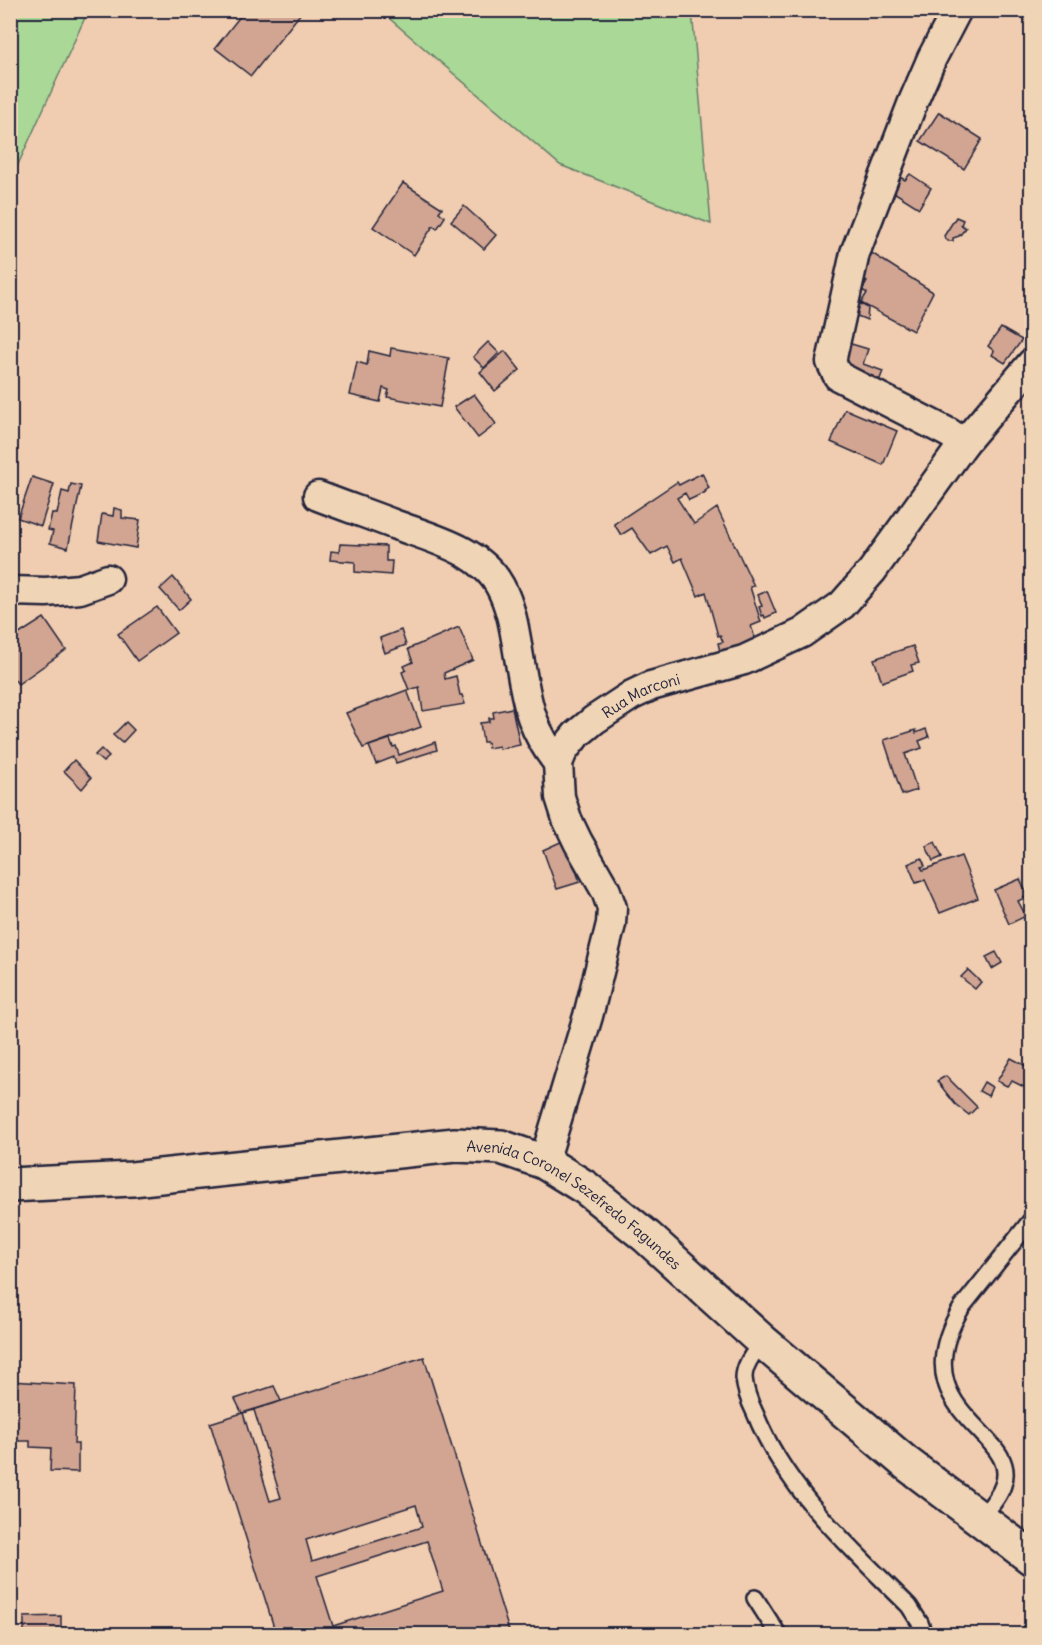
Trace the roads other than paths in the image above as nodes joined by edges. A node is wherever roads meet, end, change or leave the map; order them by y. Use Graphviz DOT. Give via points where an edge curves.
graph roads {
  1 [pos="957,10"];
  2 [pos="1032,363"];
  3 [pos="964,443"];
  4 [pos="318,496"];
  5 [pos="108,579"];
  6 [pos="10,591"];
  7 [pos="558,763"];
  8 [pos="544,1162"];
  9 [pos="10,1185"];
  10 [pos="1032,1219"];
  11 [pos="762,1341"];
  12 [pos="980,1519"];
  13 [pos="1032,1558"];
  14 [pos="755,1598"];
  15 [pos="778,1635"];
  16 [pos="924,1635"];
  1 -- 3 [label="street" via="913,102 855,254 831,362 838,376"];
  2 -- 3 [label="street, Rua Marconi"];
  3 -- 7 [label="street, Rua Marconi" via="872,571 842,605 802,633 744,660 651,686 614,705 576,735"];
  4 -- 7 [label="street" via="455,547 484,566 500,585 511,611 535,729"];
  5 -- 6 [label="street" via="80,589"];
  7 -- 8 [label="street" via="558,787 567,819 612,908 588,1016"];
  8 -- 9 [label="main road, Avenida Coronel Sezefredo Fagundes" via="501,1147 455,1145 132,1179"];
  8 -- 11 [label="main road, Avenida Coronel Sezefredo Fagundes" via="586,1188 647,1237"];
  10 -- 12 [label="lane" via="962,1307 943,1356 951,1397 1001,1455 1005,1469 1004,1484"];
  11 -- 12 [label="main road, Avenida Coronel Sezefredo Fagundes" via="906,1463"];
  11 -- 16 [label="lane" via="744,1377 769,1443 811,1505 909,1606"];
  12 -- 13 [label="main road, Avenida Coronel Sezefredo Fagundes"];
  14 -- 15 [label="lane"];
}
